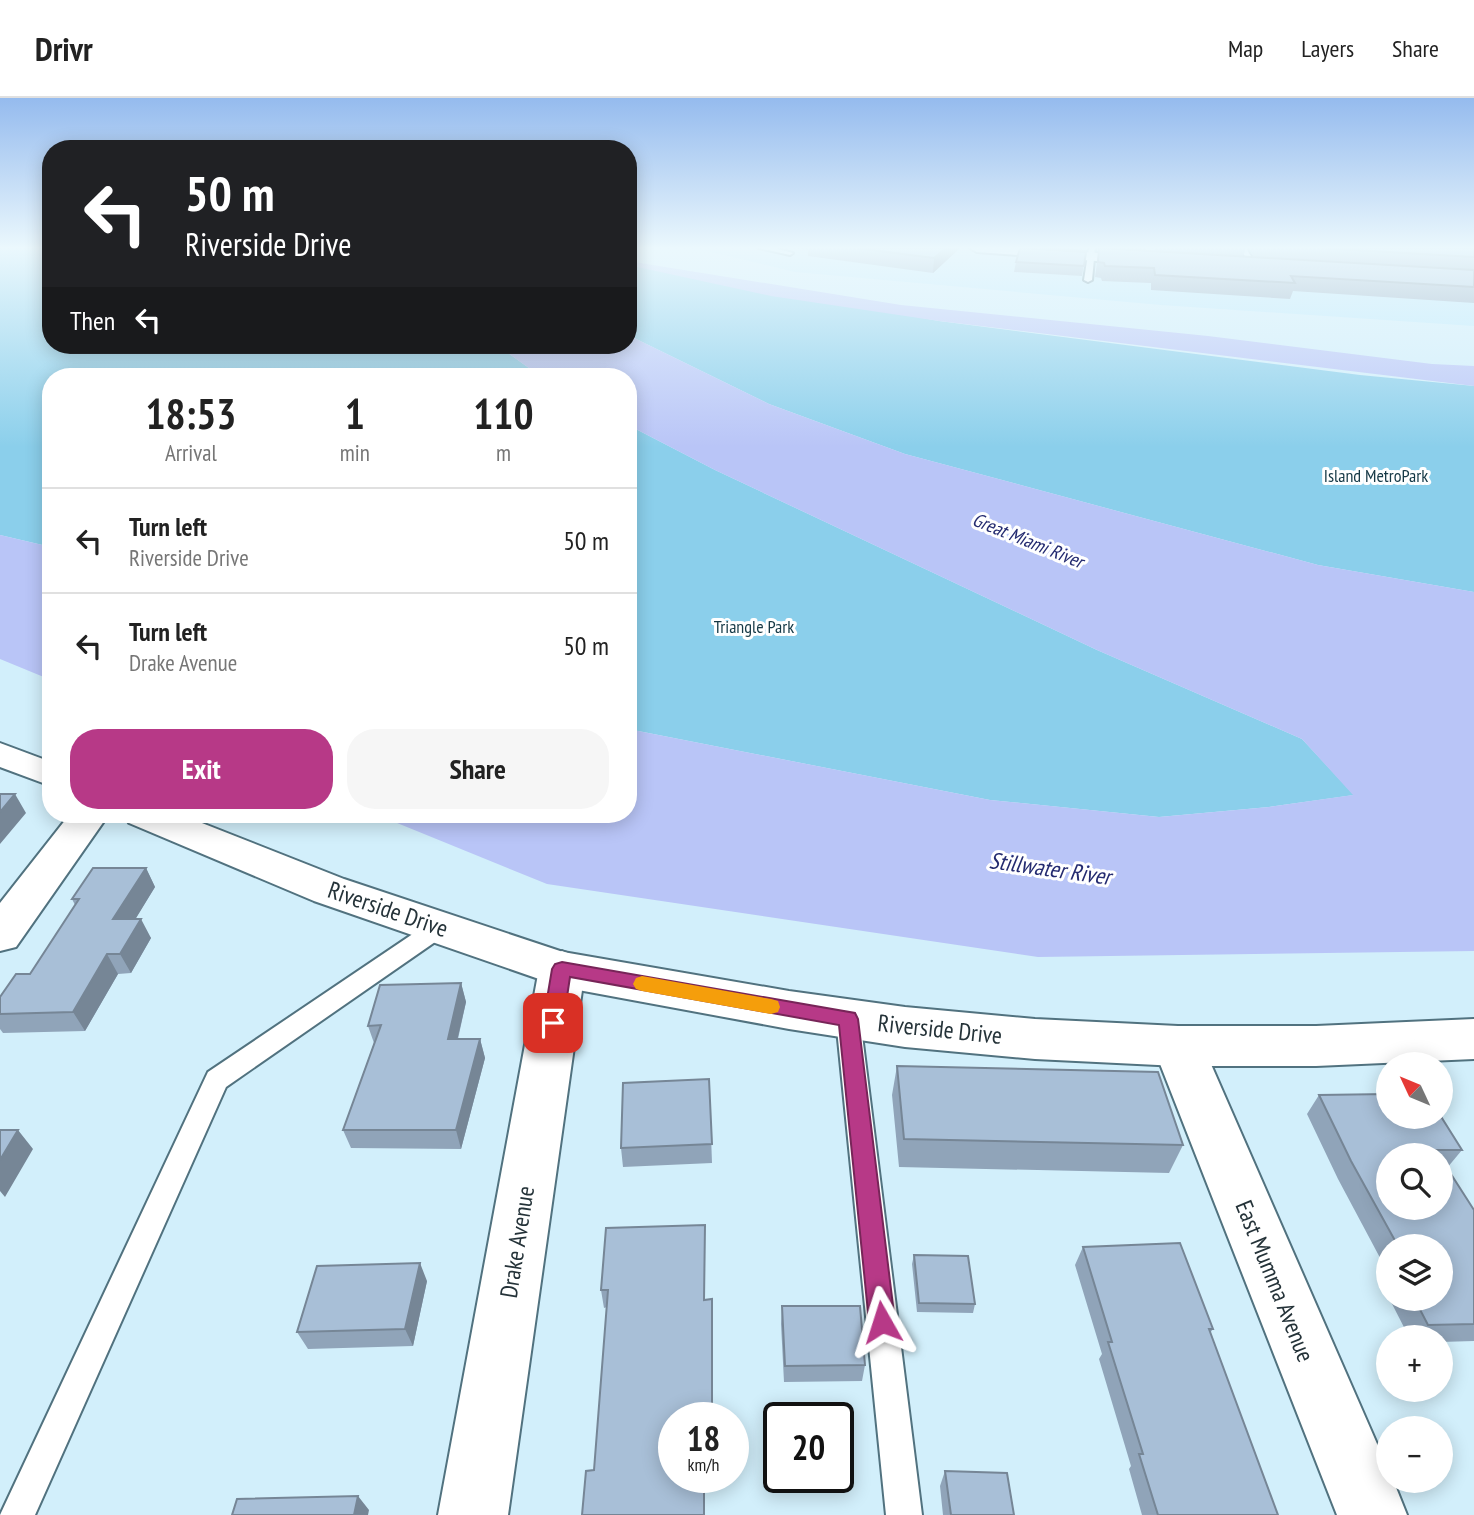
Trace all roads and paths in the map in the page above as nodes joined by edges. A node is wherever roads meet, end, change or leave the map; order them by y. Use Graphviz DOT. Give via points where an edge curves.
graph roads {
  1 [pos="0,754"];
  2 [pos="42,771"];
  3 [pos="83,823"];
  4 [pos="165,823"];
  5 [pos="440,927"];
  6 [pos="0,935"];
  7 [pos="562,969"];
  8 [pos="848,1019"];
  9 [pos="1474,1039"];
  10 [pos="1178,1046"];
  11 [pos="17,1515"];
  12 [pos="473,1515"];
  13 [pos="904,1515"];
  14 [pos="1372,1515"];
  1 -- 2 [label="street"];
  3 -- 6 [label="street"];
  4 -- 5 [label="street, Riverside Drive" via="329,890"];
  5 -- 7 [label="street, Riverside Drive"];
  5 -- 11 [label="lane" via="217,1080"];
  7 -- 8 [label="street, Riverside Drive"];
  7 -- 12 [label="street, Drake Avenue"];
  8 -- 10 [label="street, Riverside Drive" via="1035,1040"];
  8 -- 13 [label="lane"];
  9 -- 10 [label="street, Riverside Drive"];
  10 -- 14 [label="street, East Mumma Avenue"];
}
